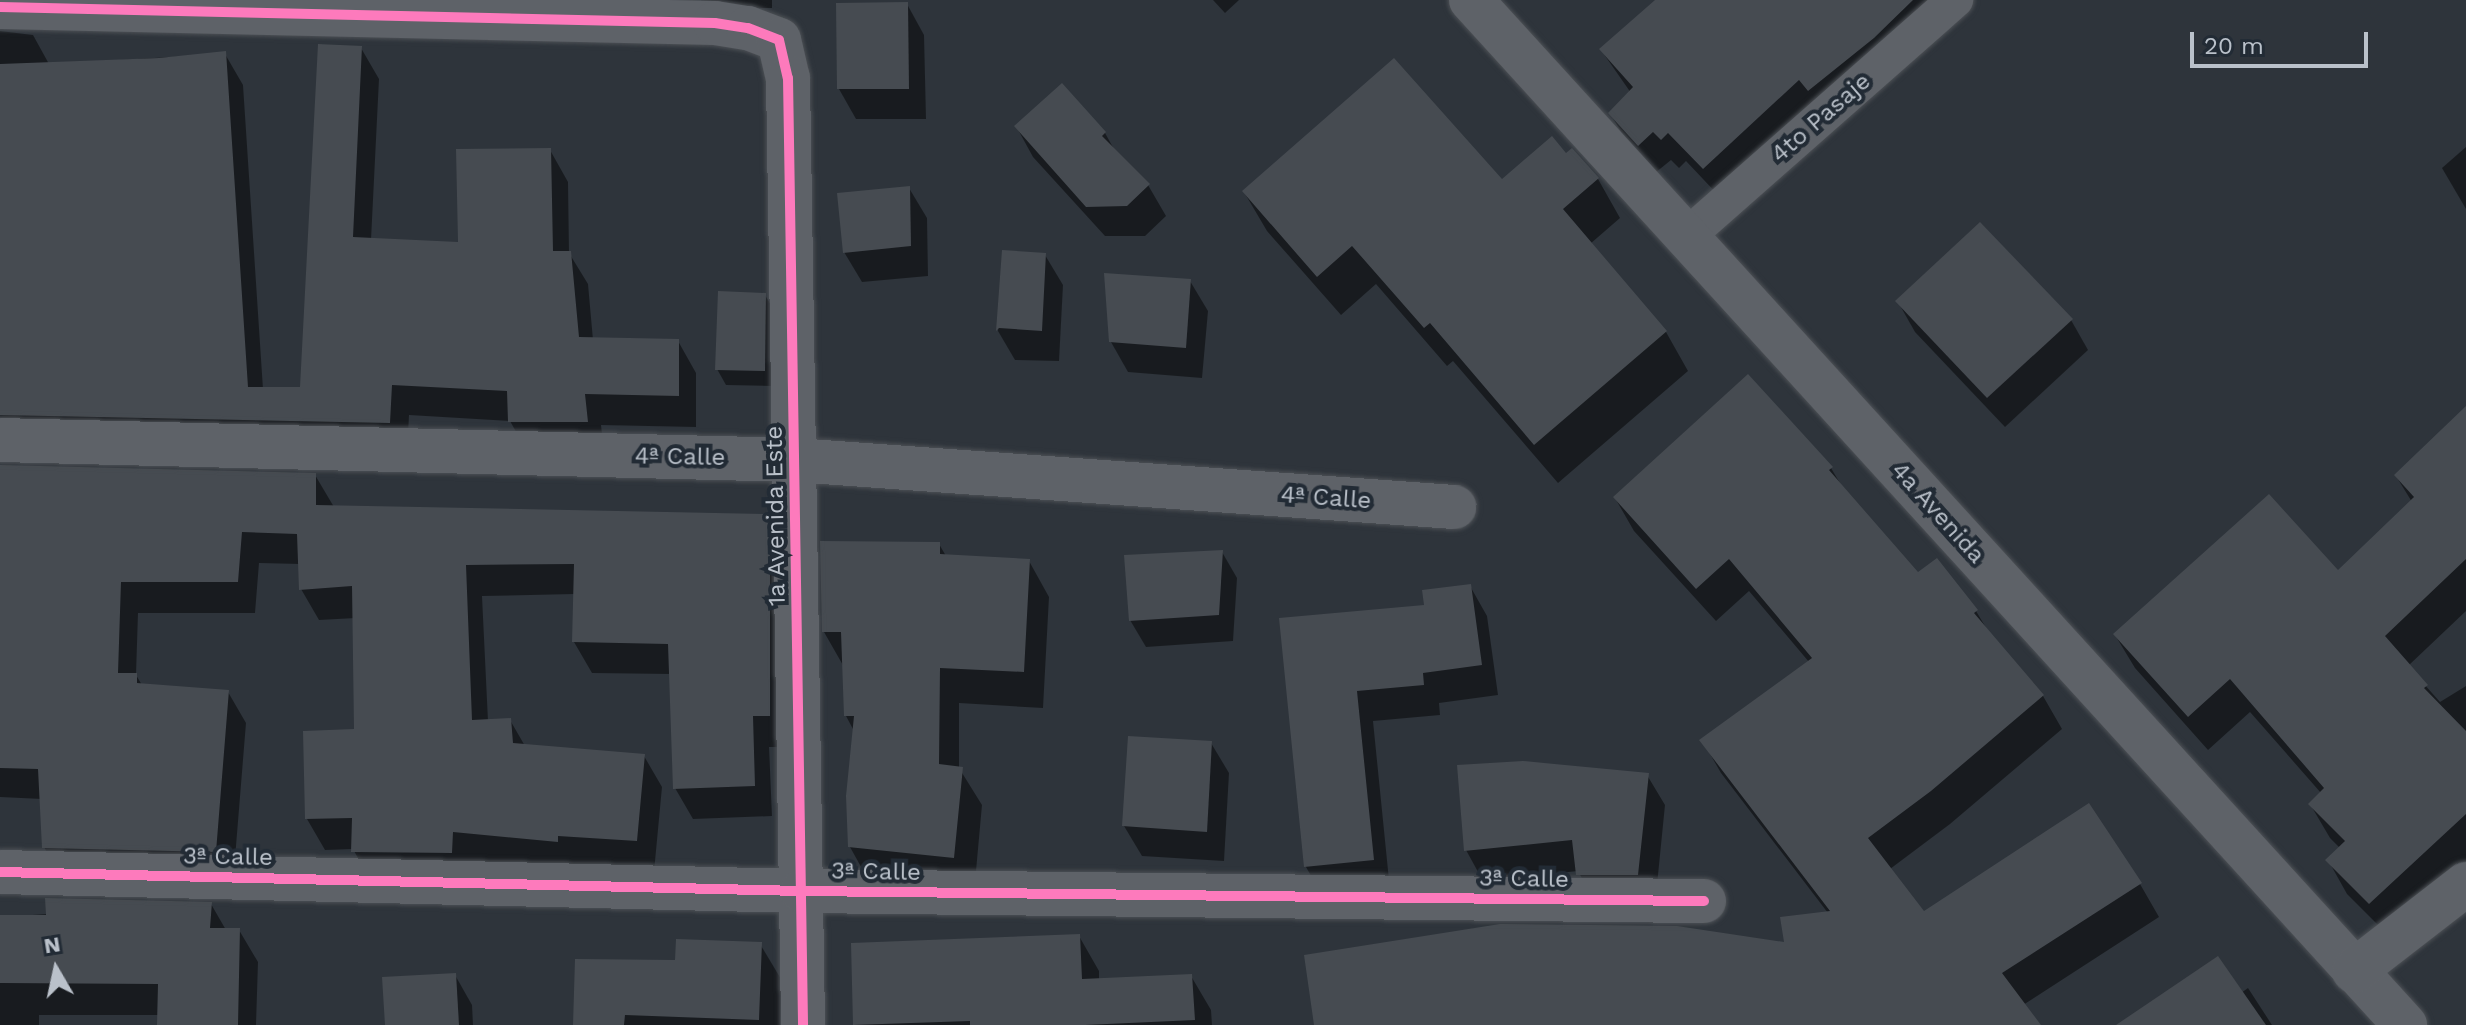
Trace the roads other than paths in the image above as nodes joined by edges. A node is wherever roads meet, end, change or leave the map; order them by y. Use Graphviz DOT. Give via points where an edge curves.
graph roads {
  1 [pos="1471,0"];
  2 [pos="1955,0"];
  3 [pos="0,7"];
  4 [pos="1686,237"];
  5 [pos="0,440"];
  6 [pos="795,460"];
  7 [pos="1454,507"];
  8 [pos="0,872"];
  9 [pos="2466,884"];
  10 [pos="802,891"];
  11 [pos="1704,901"];
  12 [pos="2354,971"];
  13 [pos="803,1025"];
  14 [pos="2405,1025"];
  1 -- 4 [label="street, 4a Avenida"];
  2 -- 4 [label="lane, 4to Pasaje"];
  3 -- 6 [label="street, 1a Avenida Este" via="715,23 779,40 788,78"];
  4 -- 12 [label="street, 4a Avenida"];
  5 -- 6 [label="street, 4ª Calle"];
  6 -- 7 [label="street, 4ª Calle"];
  6 -- 10 [label="street, 1a Avenida Este"];
  8 -- 10 [label="street, 3ª Calle"];
  9 -- 12 [label="street"];
  10 -- 11 [label="street, 3ª Calle"];
  10 -- 13 [label="street, 1a Avenida Este"];
  12 -- 14 [label="street, 4a Avenida"];
}
